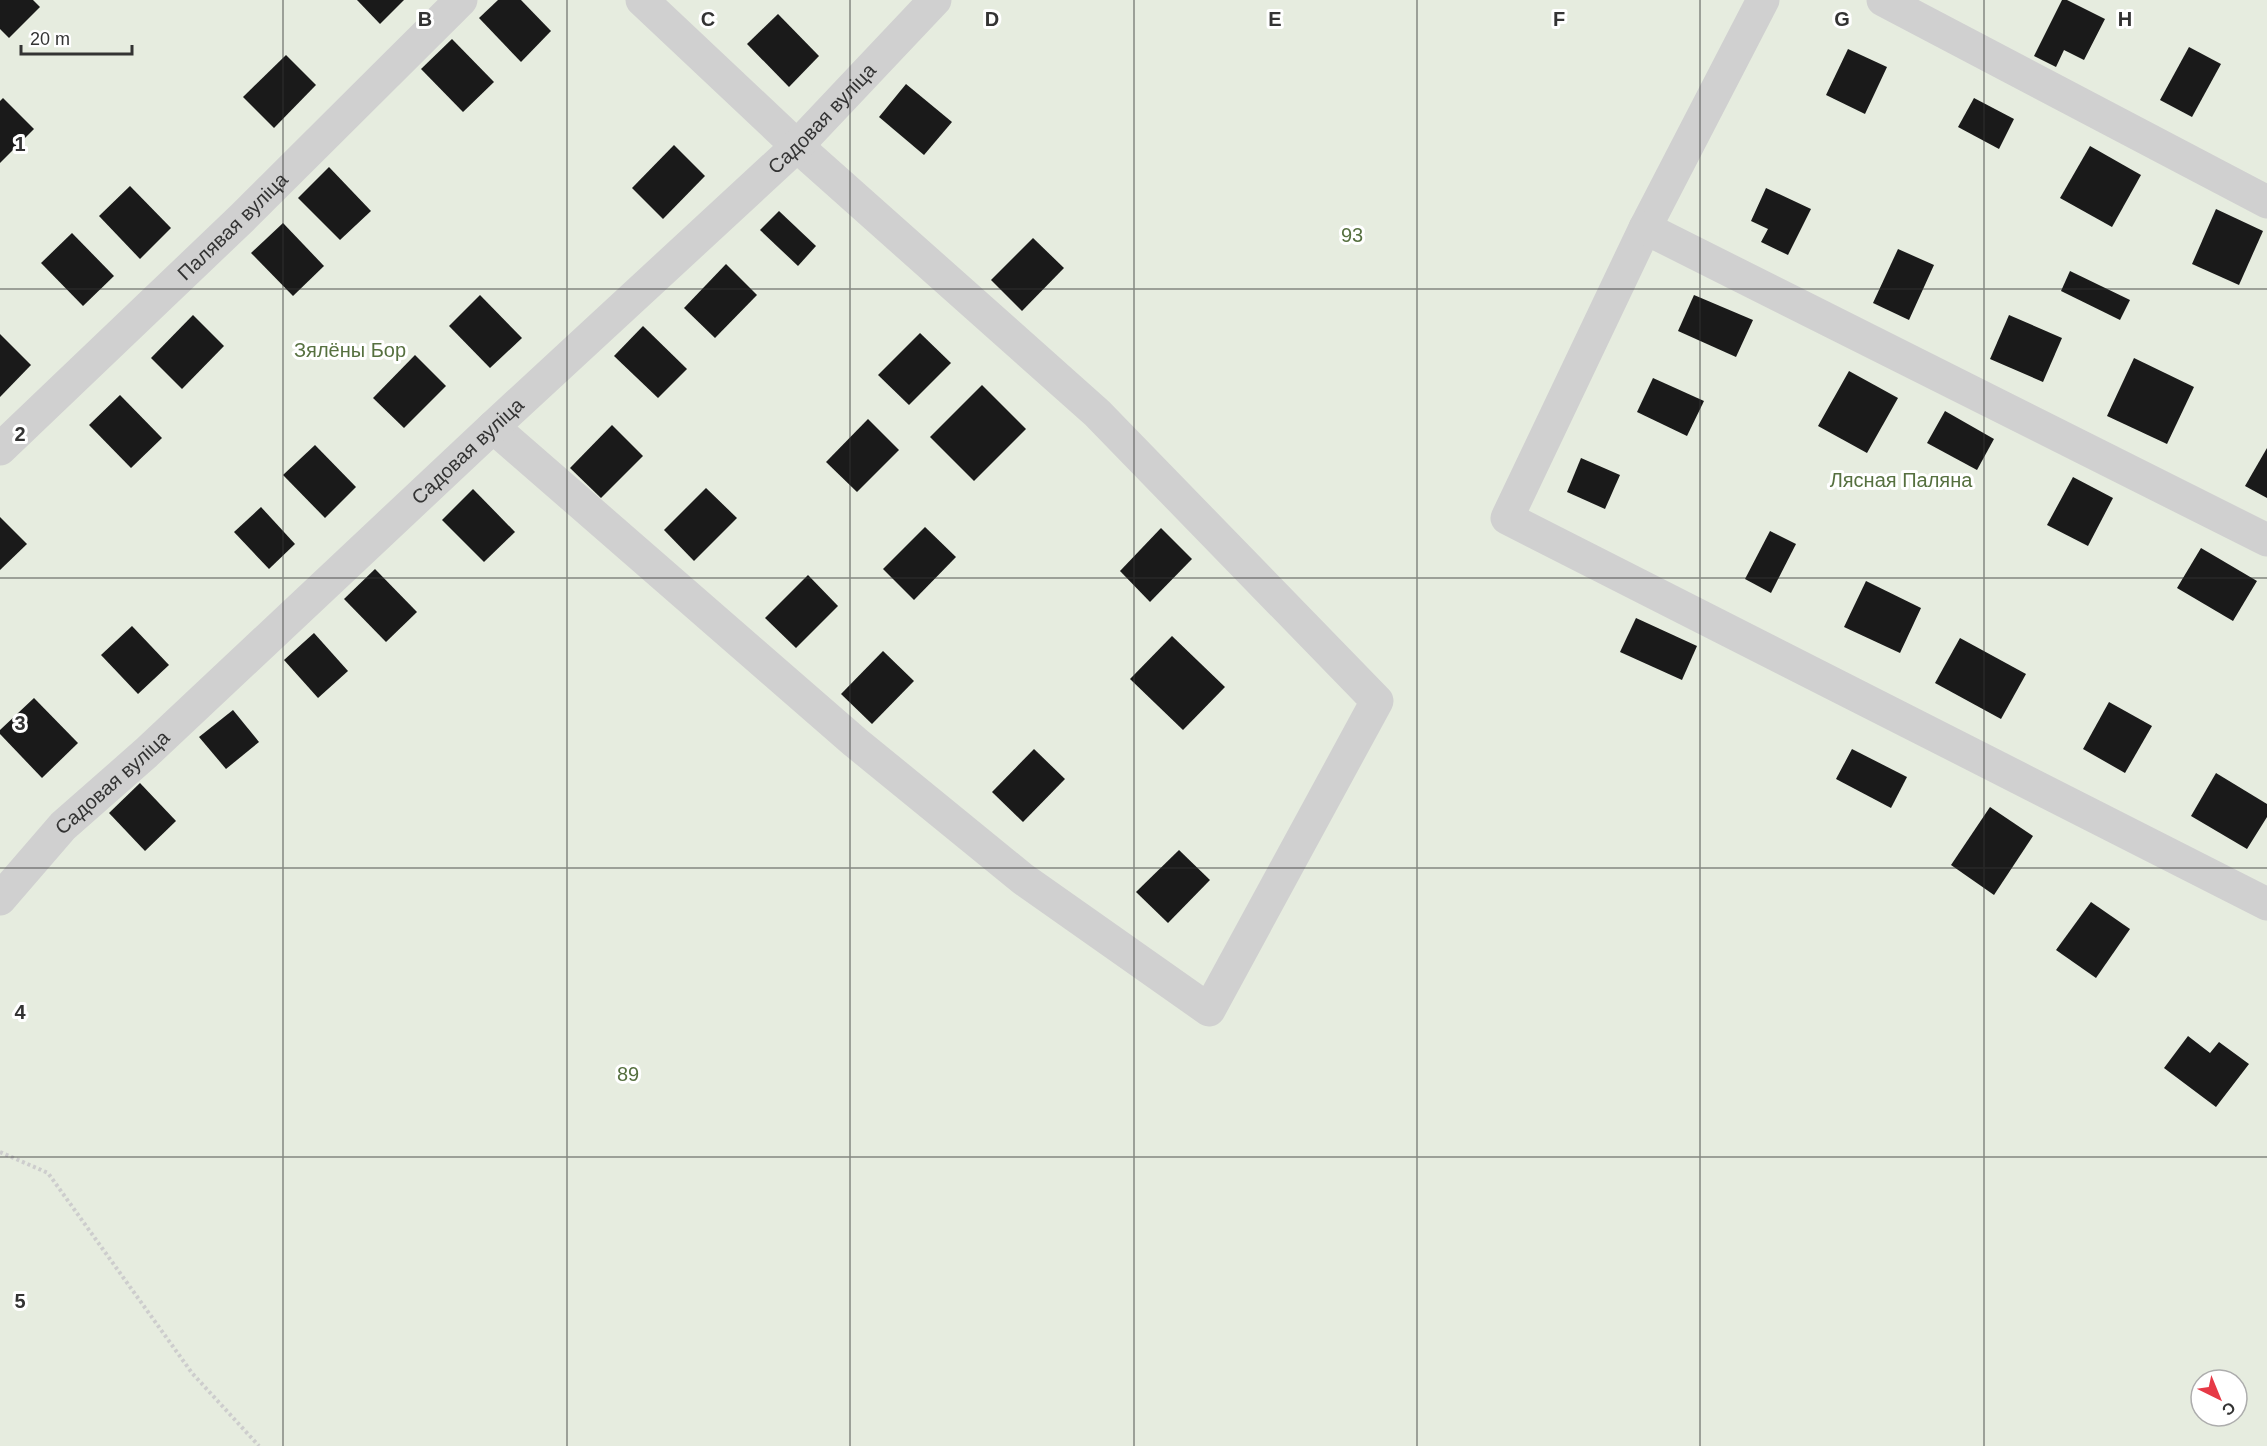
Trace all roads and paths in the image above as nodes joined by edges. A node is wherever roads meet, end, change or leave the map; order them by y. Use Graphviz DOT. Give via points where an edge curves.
graph roads {
  1 [pos="461,0"];
  2 [pos="642,0"];
  3 [pos="935,0"];
  4 [pos="1763,0"];
  5 [pos="1883,0"];
  6 [pos="797,146"];
  7 [pos="2267,202"];
  8 [pos="1645,228"];
  9 [pos="493,427"];
  10 [pos="0,449"];
  11 [pos="2267,540"];
  12 [pos="0,899"];
  13 [pos="2267,903"];
  14 [pos="0,1152"];
  15 [pos="260,1446"];
  1 -- 10 [label="street, Палявая вуліца" via="243,218"];
  2 -- 6 [label="street"];
  3 -- 6 [label="street, Садовая вуліца"];
  4 -- 8 [label="street"];
  5 -- 7 [label="street"];
  6 -- 9 [label="street, Садовая вуліца"];
  6 -- 9 [label="street" via="1097,413 1377,701 1209,1010 1023,879 855,742"];
  8 -- 11 [label="street"];
  8 -- 13 [label="street" via="1507,518"];
  9 -- 12 [label="street, Садовая вуліца" via="63,826"];
  14 -- 15 [label="path" via="48,1173 192,1374"];
}
